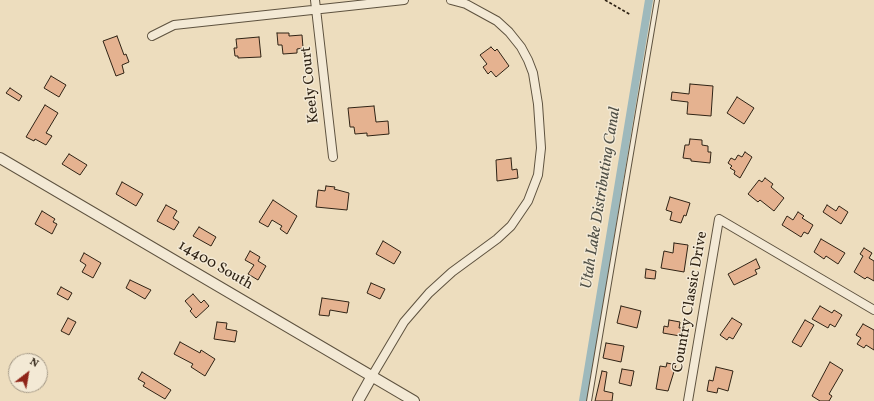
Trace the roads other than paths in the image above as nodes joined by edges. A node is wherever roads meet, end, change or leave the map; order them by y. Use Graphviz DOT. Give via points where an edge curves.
graph roads {
  1 [pos="315,0"];
  2 [pos="404,0"];
  3 [pos="450,0"];
  4 [pos="657,0"];
  5 [pos="316,9"];
  6 [pos="152,36"];
  7 [pos="332,157"];
  8 [pos="0,158"];
  9 [pos="874,310"];
  10 [pos="372,376"];
  11 [pos="358,401"];
  12 [pos="414,401"];
  13 [pos="589,401"];
  14 [pos="688,401"];
  1 -- 5 [label="street, Keely Court"];
  2 -- 5 [label="street"];
  3 -- 10 [label="street" via="466,4 497,21 513,37 528,60 538,104 541,160 538,175 528,201 511,226 428,293 404,322"];
  4 -- 13 [label="lane"];
  5 -- 6 [label="street" via="174,25"];
  5 -- 7 [label="street, Keely Court"];
  8 -- 10 [label="street, 14400 South"];
  9 -- 14 [label="street, Country Classic Drive" via="719,219"];
  10 -- 11 [label="street"];
  10 -- 12 [label="street, 14400 South"];
}
